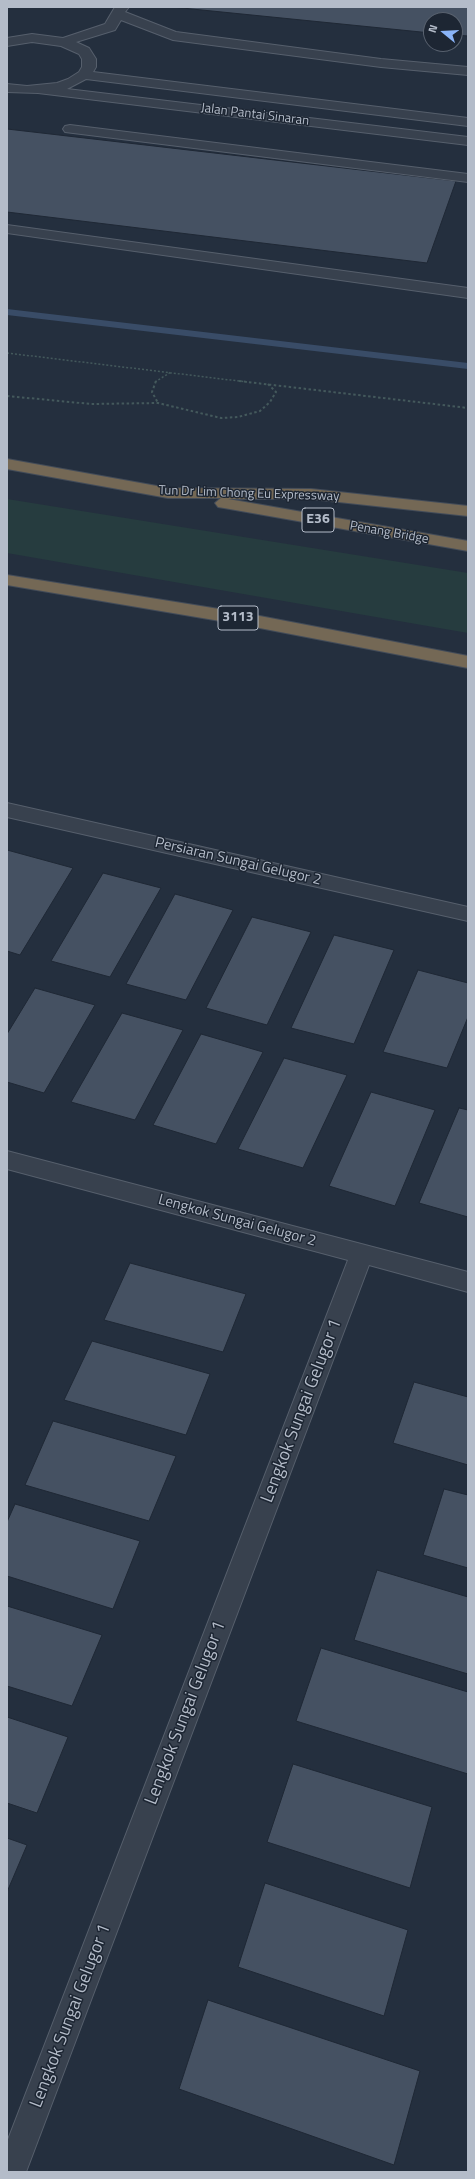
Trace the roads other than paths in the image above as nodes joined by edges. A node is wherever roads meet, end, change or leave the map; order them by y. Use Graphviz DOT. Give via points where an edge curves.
graph roads {
  1 [pos="120,10"];
  2 [pos="7,42"];
  3 [pos="64,42"];
  4 [pos="468,72"];
  5 [pos="84,75"];
  6 [pos="7,88"];
  7 [pos="42,90"];
  8 [pos="468,122"];
  9 [pos="70,129"];
  10 [pos="468,141"];
  11 [pos="468,178"];
  12 [pos="7,229"];
  13 [pos="468,293"];
  14 [pos="7,464"];
  15 [pos="168,492"];
  16 [pos="468,511"];
  17 [pos="468,546"];
  18 [pos="7,580"];
  19 [pos="468,662"];
  20 [pos="7,810"];
  21 [pos="468,914"];
  22 [pos="7,1160"];
  23 [pos="362,1254"];
  24 [pos="468,1282"];
  25 [pos="11,2172"];
  1 -- 3 [label="street" via="110,27"];
  1 -- 4 [label="street" via="173,36"];
  2 -- 3 [label="street" via="32,38"];
  3 -- 5 [label="street" via="84,52 89,59 89,67"];
  5 -- 7 [label="street" via="66,84"];
  5 -- 8 [label="street, Jalan Pantai Sinaran"];
  6 -- 7 [label="street"];
  7 -- 10 [label="street, Jalan Pantai Sinaran"];
  9 -- 11 [label="street"];
  12 -- 13 [label="street"];
  14 -- 15 [label="highway, Tun Dr Lim Chong Eu Expressway"];
  15 -- 16 [label="highway, Tun Dr Lim Chong Eu Expressway" via="311,494"];
  15 -- 17 [label="highway, Penang Bridge / E36"];
  18 -- 19 [label="highway, 3113" via="244,619"];
  20 -- 21 [label="street, Persiaran Sungai Gelugor 2"];
  22 -- 23 [label="street, Lengkok Sungai Gelugor 2"];
  23 -- 24 [label="street, Lengkok Sungai Gelugor 2"];
  23 -- 25 [label="street, Lengkok Sungai Gelugor 1"];
}
